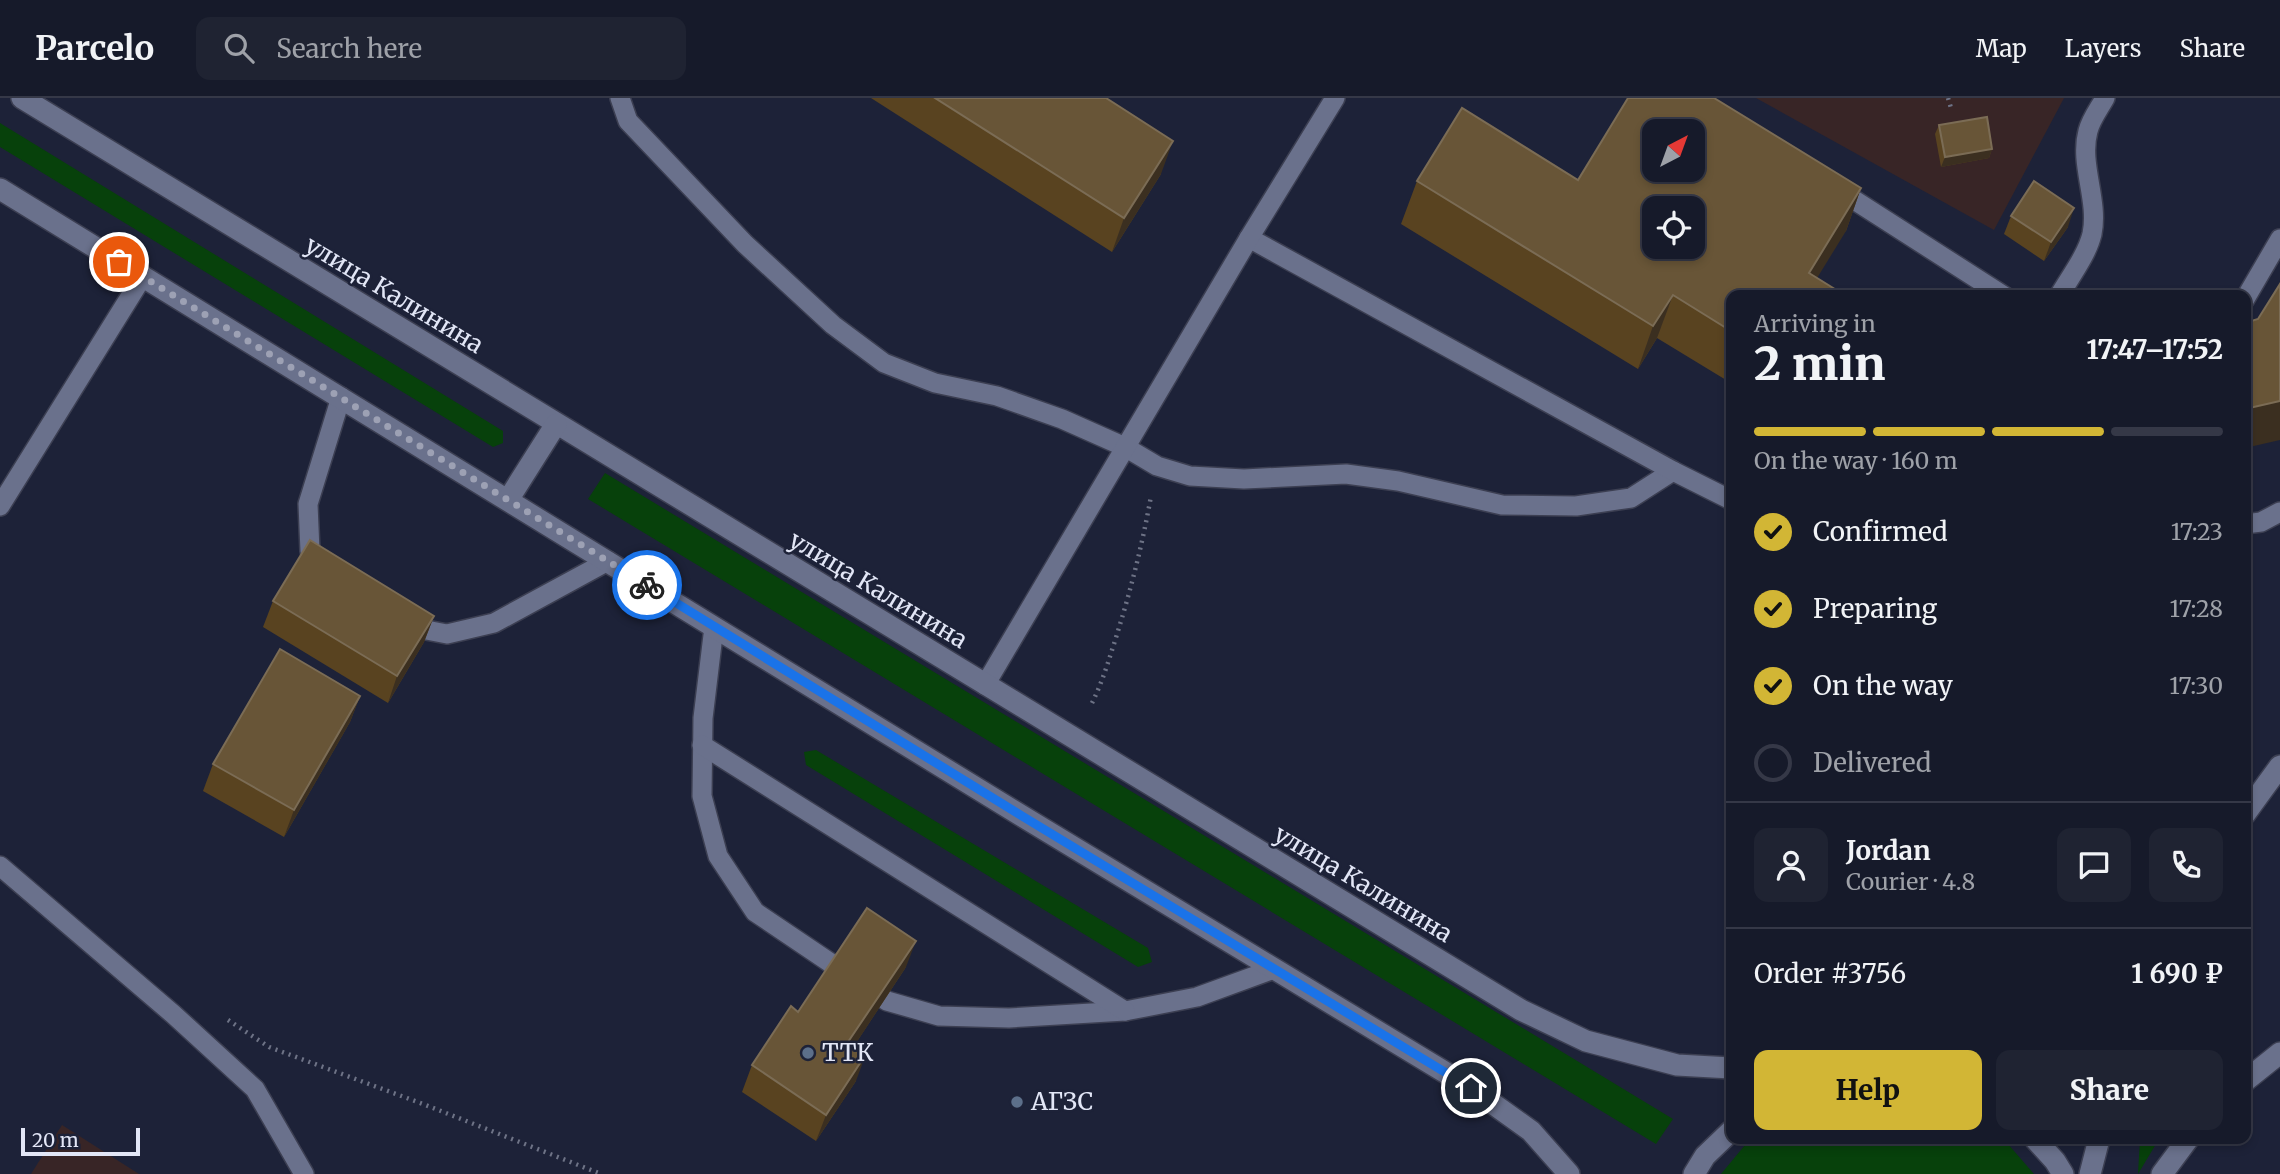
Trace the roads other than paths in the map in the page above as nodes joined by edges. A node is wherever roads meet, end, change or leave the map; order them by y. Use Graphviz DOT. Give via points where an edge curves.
graph roads {
  1 [pos="22,98"];
  2 [pos="620,98"];
  3 [pos="1335,98"];
  4 [pos="2105,98"];
  5 [pos="1821,178"];
  6 [pos="0,189"];
  7 [pos="1249,238"];
  8 [pos="2280,239"];
  9 [pos="143,276"];
  10 [pos="1995,290"];
  11 [pos="2062,290"];
  12 [pos="2250,290"];
  13 [pos="341,397"];
  14 [pos="555,424"];
  15 [pos="1125,447"];
  16 [pos="1673,471"];
  17 [pos="1726,498"];
  18 [pos="508,500"];
  19 [pos="0,506"];
  20 [pos="2280,512"];
  21 [pos="2251,523"];
  22 [pos="608,561"];
  23 [pos="328,573"];
  24 [pos="386,608"];
  25 [pos="714,627"];
  26 [pos="985,685"];
  27 [pos="702,745"];
  28 [pos="2280,766"];
  29 [pos="2251,806"];
  30 [pos="0,866"];
  31 [pos="1274,969"];
  32 [pos="1125,1011"];
  33 [pos="2280,1052"];
  34 [pos="1726,1068"];
  35 [pos="2251,1076"];
  36 [pos="1726,1136"];
  37 [pos="2039,1144"];
  38 [pos="2098,1144"];
  39 [pos="2184,1144"];
  40 [pos="304,1174"];
  41 [pos="1569,1174"];
  42 [pos="1694,1174"];
  43 [pos="2063,1174"];
  44 [pos="2090,1174"];
  45 [pos="2162,1174"];
  1 -- 14 [label="main road, улица Калинина"];
  2 -- 15 [label="lane" via="628,121 745,244 833,325 884,363 935,383 1062,419"];
  3 -- 7 [label="lane"];
  4 -- 11 [label="lane" via="2087,134 2092,236"];
  5 -- 10 [label="lane"];
  6 -- 9 [label="main road"];
  7 -- 15 [label="lane"];
  7 -- 16 [label="lane"];
  8 -- 12 [label="lane"];
  9 -- 13 [label="main road"];
  9 -- 19 [label="lane"];
  13 -- 18 [label="main road"];
  13 -- 23 [label="lane" via="308,504 310,551"];
  14 -- 18 [label="main road"];
  14 -- 26 [label="main road, улица Калинина"];
  15 -- 16 [label="lane" via="1157,466 1190,476 1244,480 1346,474 1502,505 1576,506 1631,498"];
  15 -- 26 [label="lane"];
  16 -- 17 [label="lane"];
  18 -- 22 [label="main road"];
  20 -- 21 [label="lane"];
  22 -- 24 [label="lane" via="494,624 447,634 421,629"];
  22 -- 25 [label="main road"];
  25 -- 27 [label="lane"];
  25 -- 31 [label="main road"];
  26 -- 34 [label="main road, улица Калинина" via="1521,1010 1587,1041 1677,1065"];
  27 -- 32 [label="lane"];
  27 -- 32 [label="lane" via="702,796 718,856 755,912 887,1001 939,1016 1009,1018"];
  28 -- 29 [label="main road"];
  30 -- 40 [label="lane" via="254,1089"];
  31 -- 32 [label="lane" via="1197,997"];
  31 -- 41 [label="main road" via="1471,1088 1531,1132"];
  33 -- 35 [label="main road"];
  36 -- 42 [label="main road"];
  37 -- 43 [label="main road"];
  38 -- 44 [label="main road"];
  39 -- 45 [label="main road"];
}
